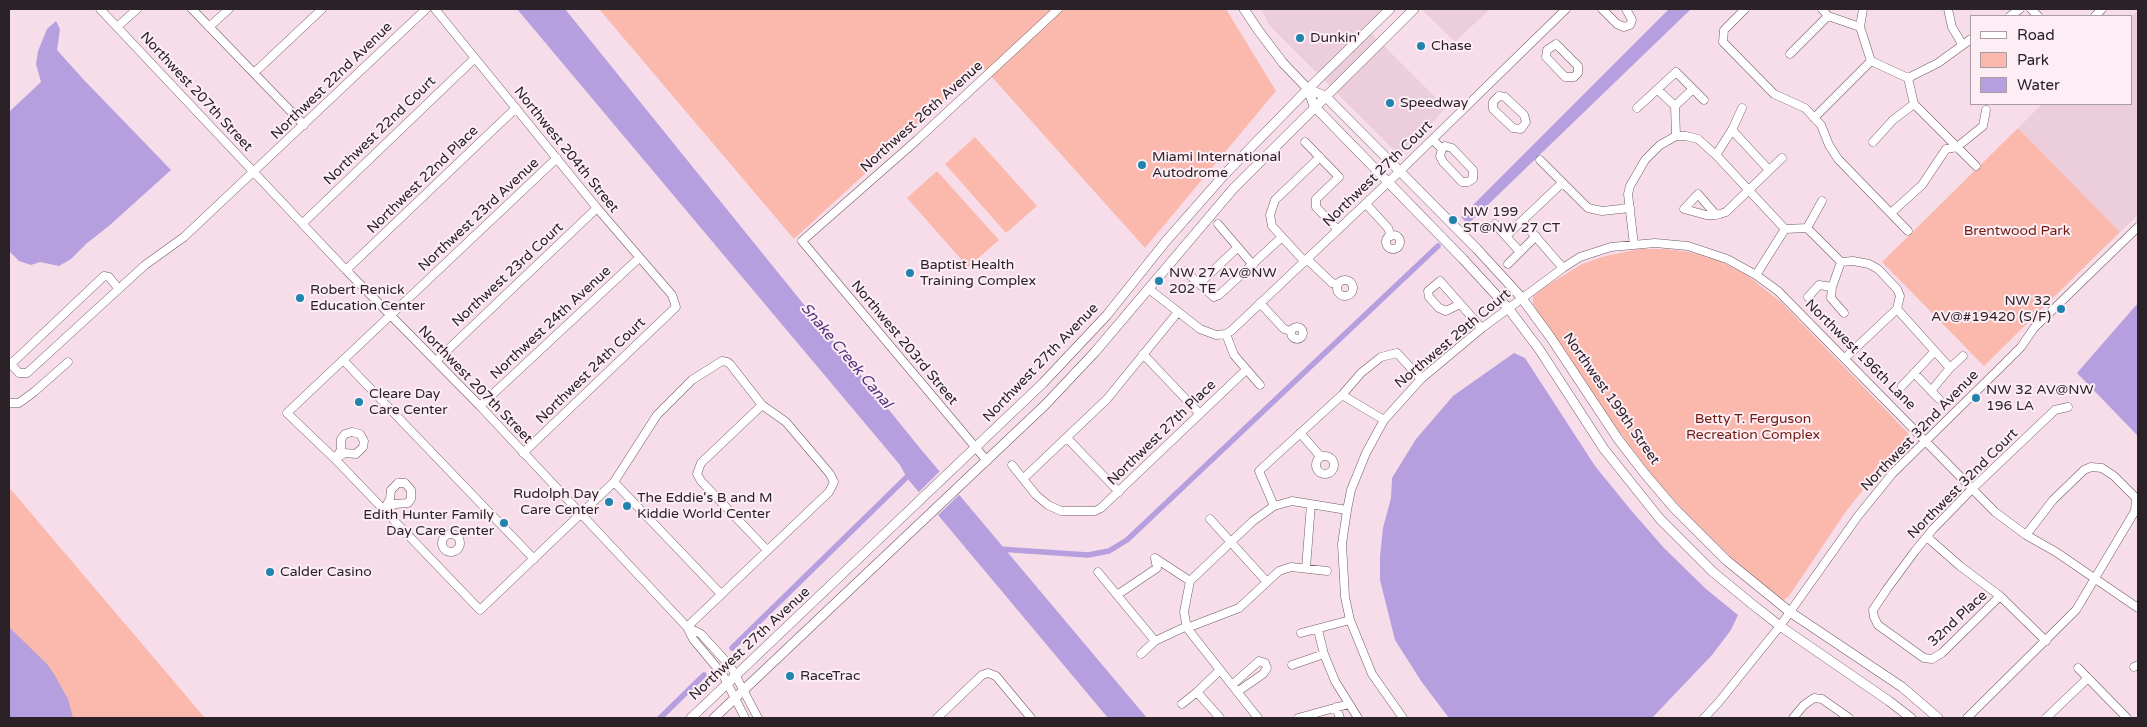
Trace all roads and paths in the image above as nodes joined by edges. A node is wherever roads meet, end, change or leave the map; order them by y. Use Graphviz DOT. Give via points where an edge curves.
graph roads {
  1 [pos="100,9"];
  2 [pos="137,9"];
  3 [pos="192,9"];
  4 [pos="229,9"];
  5 [pos="322,9"];
  6 [pos="426,9"];
  7 [pos="435,9"];
  8 [pos="1058,9"];
  9 [pos="1244,9"];
  10 [pos="1390,9"];
  11 [pos="1414,9"];
  12 [pos="1566,9"];
  13 [pos="1602,9"];
  14 [pos="1626,9"];
  15 [pos="1745,9"];
  16 [pos="1822,9"];
  17 [pos="1863,9"];
  18 [pos="1948,9"];
  19 [pos="1828,16"];
  20 [pos="117,27"];
  21 [pos="209,27"];
  22 [pos="1860,27"];
  23 [pos="1538,36"];
  24 [pos="1970,40"];
  25 [pos="1962,44"];
  26 [pos="1548,48"];
  27 [pos="1790,54"];
  28 [pos="475,58"];
  29 [pos="1871,61"];
  30 [pos="254,73"];
  31 [pos="1908,78"];
  32 [pos="1485,88"];
  33 [pos="1308,89"];
  34 [pos="1693,89"];
  35 [pos="1658,90"];
  36 [pos="1325,96"];
  37 [pos="1496,99"];
  38 [pos="1704,100"];
  39 [pos="1914,104"];
  40 [pos="1314,106"];
  41 [pos="1675,106"];
  42 [pos="516,108"];
  43 [pos="1637,108"];
  44 [pos="1742,108"];
  45 [pos="1986,110"];
  46 [pos="1814,118"];
  47 [pos="304,125"];
  48 [pos="1732,130"];
  49 [pos="1676,136"];
  50 [pos="1433,140"];
  51 [pos="1305,142"];
  52 [pos="1873,142"];
  53 [pos="1957,147"];
  54 [pos="1442,149"];
  55 [pos="1716,155"];
  56 [pos="1320,157"];
  57 [pos="557,158"];
  58 [pos="1782,158"];
  59 [pos="1540,160"];
  60 [pos="1976,166"];
  61 [pos="1769,170"];
  62 [pos="1400,171"];
  63 [pos="255,173"];
  64 [pos="1388,183"];
  65 [pos="1562,183"];
  66 [pos="1748,189"];
  67 [pos="1822,201"];
  68 [pos="1366,204"];
  69 [pos="597,208"];
  70 [pos="1630,208"];
  71 [pos="1190,212"];
  72 [pos="1891,213"];
  73 [pos="1716,215"];
  74 [pos="1522,221"];
  75 [pos="302,223"];
  76 [pos="1203,223"];
  77 [pos="1218,224"];
  78 [pos="1495,224"];
  79 [pos="2138,227"];
  80 [pos="1807,228"];
  81 [pos="1785,229"];
  82 [pos="1338,230"];
  83 [pos="1908,231"];
  84 [pos="1391,236"];
  85 [pos="1506,236"];
  86 [pos="1536,236"];
  87 [pos="1282,237"];
  88 [pos="802,242"];
  89 [pos="1634,245"];
  90 [pos="1237,248"];
  91 [pos="1520,252"];
  92 [pos="639,258"];
  93 [pos="1306,260"];
  94 [pos="1841,262"];
  95 [pos="1508,264"];
  96 [pos="1253,265"];
  97 [pos="1563,268"];
  98 [pos="346,270"];
  99 [pos="1185,271"];
  100 [pos="1756,275"];
  101 [pos="1200,284"];
  102 [pos="1338,284"];
  103 [pos="1832,287"];
  104 [pos="118,288"];
  105 [pos="1148,289"];
  106 [pos="1808,297"];
  107 [pos="1521,298"];
  108 [pos="1260,304"];
  109 [pos="1460,304"];
  110 [pos="676,307"];
  111 [pos="1508,308"];
  112 [pos="1897,309"];
  113 [pos="1178,312"];
  114 [pos="1844,313"];
  115 [pos="390,316"];
  116 [pos="1482,328"];
  117 [pos="1291,331"];
  118 [pos="1226,334"];
  119 [pos="1084,340"];
  120 [pos="1096,352"];
  121 [pos="1934,352"];
  122 [pos="1143,354"];
  123 [pos="1963,356"];
  124 [pos="1845,358"];
  125 [pos="344,361"];
  126 [pos="436,361"];
  127 [pos="68,362"];
  128 [pos="10,363"];
  129 [pos="1950,368"];
  130 [pos="1246,370"];
  131 [pos="1914,373"];
  132 [pos="1421,379"];
  133 [pos="1260,385"];
  134 [pos="1902,386"];
  135 [pos="1931,391"];
  136 [pos="1342,395"];
  137 [pos="1939,399"];
  138 [pos="9,403"];
  139 [pos="762,405"];
  140 [pos="480,406"];
  141 [pos="2068,407"];
  142 [pos="1200,414"];
  143 [pos="1384,420"];
  144 [pos="1300,433"];
  145 [pos="1067,438"];
  146 [pos="1926,440"];
  147 [pos="976,449"];
  148 [pos="523,453"];
  149 [pos="1321,457"];
  150 [pos="987,461"];
  151 [pos="1012,464"];
  152 [pos="1024,478"];
  153 [pos="614,482"];
  154 [pos="1972,490"];
  155 [pos="1118,492"];
  156 [pos="1311,504"];
  157 [pos="1274,506"];
  158 [pos="1347,510"];
  159 [pos="580,514"];
  160 [pos="1210,519"];
  161 [pos="2026,535"];
  162 [pos="1926,538"];
  163 [pos="1231,542"];
  164 [pos="445,550"];
  165 [pos="767,550"];
  166 [pos="534,559"];
  167 [pos="433,562"];
  168 [pos="1306,568"];
  169 [pos="1327,571"];
  170 [pos="1098,572"];
  171 [pos="2095,579"];
  172 [pos="1190,581"];
  173 [pos="1267,582"];
  174 [pos="721,594"];
  175 [pos="1117,595"];
  176 [pos="2000,596"];
  177 [pos="2138,608"];
  178 [pos="1790,612"];
  179 [pos="1350,620"];
  180 [pos="1780,626"];
  181 [pos="687,627"];
  182 [pos="1187,628"];
  183 [pos="1318,630"];
  184 [pos="1302,632"];
  185 [pos="1155,641"];
  186 [pos="2046,641"];
  187 [pos="1141,654"];
  188 [pos="1324,654"];
  189 [pos="1932,659"];
  190 [pos="1292,665"];
  191 [pos="2078,668"];
  192 [pos="1219,671"];
  193 [pos="736,676"];
  194 [pos="2088,678"];
  195 [pos="728,684"];
  196 [pos="744,691"];
  197 [pos="1197,692"];
  198 [pos="735,699"];
  199 [pos="1182,704"];
  200 [pos="1349,704"];
  201 [pos="1336,707"];
  202 [pos="1253,717"];
  203 [pos="691,718"];
  204 [pos="714,718"];
  205 [pos="746,718"];
  206 [pos="758,718"];
  207 [pos="937,718"];
  208 [pos="1030,718"];
  209 [pos="1220,718"];
  210 [pos="1298,718"];
  211 [pos="1340,718"];
  212 [pos="1358,718"];
  213 [pos="1403,718"];
  214 [pos="1704,718"];
  215 [pos="1794,718"];
  216 [pos="1849,718"];
  217 [pos="1911,718"];
  218 [pos="1938,718"];
  219 [pos="1967,718"];
  220 [pos="2046,718"];
  221 [pos="2127,718"];
  1 -- 20 [label="street, Northwest 207th Street"];
  2 -- 20 [label="street"];
  3 -- 21 [label="street"];
  4 -- 21 [label="street"];
  5 -- 30 [label="street"];
  6 -- 47 [label="street, Northwest 22nd Avenue"];
  7 -- 28 [label="street, Northwest 204th Street"];
  8 -- 88 [label="street, Northwest 26th Avenue"];
  9 -- 33 [label="main road, Northwest 199th Street" via="1283,63"];
  10 -- 33 [label="main road, Northwest 27th Avenue"];
  11 -- 36 [label="main road"];
  12 -- 23 [label="street, Northwest 27th Court"];
  13 -- 14 [label="street" via="1624,27 1632,20"];
  15 -- 46 [label="street" via="1724,30 1723,42 1774,94 1805,108"];
  16 -- 19 [label="street"];
  17 -- 22 [label="street"];
  18 -- 25 [label="street" via="1952,27"];
  19 -- 22 [label="street"];
  19 -- 27 [label="street"];
  20 -- 63 [label="street, Northwest 207th Street"];
  21 -- 30 [label="street"];
  22 -- 29 [label="street"];
  23 -- 26 [label="street"];
  23 -- 32 [label="street, Northwest 27th Court"];
  24 -- 25 [label="street"];
  25 -- 31 [label="street" via="1938,63"];
  26 -- 26 [label="street" via="1558,45 1576,62 1579,69 1576,75 1565,77 1546,56"];
  28 -- 42 [label="street, Northwest 204th Street"];
  28 -- 75 [label="street, Northwest 22nd Court"];
  29 -- 31 [label="street"];
  29 -- 46 [label="street"];
  30 -- 47 [label="street"];
  31 -- 39 [label="street"];
  32 -- 37 [label="street"];
  32 -- 50 [label="street, Northwest 27th Court"];
  33 -- 36 [label="main road, Northwest 199th Street"];
  33 -- 40 [label="main road, Northwest 199th Street"];
  33 -- 71 [label="main road, Northwest 27th Avenue"];
  34 -- 35 [label="street" via="1676,72"];
  34 -- 38 [label="street"];
  34 -- 41 [label="street"];
  35 -- 41 [label="street"];
  35 -- 43 [label="street"];
  36 -- 40 [label="main road"];
  36 -- 62 [label="main road, Northwest 199th Street"];
  37 -- 37 [label="street" via="1505,97 1524,115 1524,127 1519,130 1513,128 1495,111 1492,104"];
  39 -- 52 [label="street" via="1893,120"];
  39 -- 53 [label="street"];
  40 -- 64 [label="main road, Northwest 199th Street"];
  40 -- 76 [label="main road"];
  41 -- 49 [label="street"];
  42 -- 57 [label="street, Northwest 204th Street"];
  42 -- 98 [label="street, Northwest 22nd Place"];
  44 -- 48 [label="street"];
  45 -- 53 [label="street" via="1983,126"];
  46 -- 72 [label="street" via="1821,125 1838,159"];
  47 -- 63 [label="street, Northwest 22nd Avenue"];
  48 -- 55 [label="street"];
  48 -- 61 [label="street"];
  49 -- 55 [label="street" via="1698,139"];
  49 -- 70 [label="street" via="1660,145 1645,160 1630,186"];
  50 -- 54 [label="street"];
  50 -- 62 [label="street, Northwest 27th Court"];
  51 -- 56 [label="street"];
  53 -- 60 [label="street"];
  53 -- 72 [label="street" via="1946,149 1922,185"];
  54 -- 54 [label="street" via="1440,156 1443,162 1462,182 1470,181 1474,170 1452,148 1445,146"];
  55 -- 66 [label="street"];
  56 -- 82 [label="street" via="1339,177 1316,199 1316,207"];
  56 -- 87 [label="street" via="1272,204 1272,226"];
  57 -- 69 [label="street, Northwest 204th Street"];
  57 -- 115 [label="street, Northwest 23rd Avenue"];
  58 -- 61 [label="street"];
  59 -- 65 [label="street"];
  61 -- 66 [label="street"];
  62 -- 64 [label="street, Northwest 27th Court"];
  62 -- 107 [label="main road, Northwest 199th Street" via="1478,249"];
  63 -- 75 [label="street, Northwest 207th Street"];
  63 -- 104 [label="street, Northwest 22nd Avenue" via="184,238 144,264"];
  64 -- 68 [label="street, Northwest 27th Court"];
  64 -- 111 [label="main road, Northwest 199th Street"];
  65 -- 70 [label="street" via="1588,208 1602,211"];
  65 -- 74 [label="street"];
  66 -- 73 [label="street" via="1726,212"];
  66 -- 81 [label="street"];
  67 -- 80 [label="street"];
  68 -- 82 [label="street, Northwest 27th Court"];
  68 -- 84 [label="street" via="1388,228"];
  69 -- 92 [label="street, Northwest 204th Street"];
  69 -- 126 [label="street, Northwest 23rd Court"];
  70 -- 89 [label="street"];
  71 -- 76 [label="main road"];
  71 -- 119 [label="main road, Northwest 27th Avenue"];
  72 -- 83 [label="street"];
  74 -- 85 [label="street"];
  74 -- 86 [label="street"];
  75 -- 98 [label="street, Northwest 207th Street"];
  76 -- 105 [label="main road"];
  77 -- 90 [label="street"];
  78 -- 85 [label="street"];
  79 -- 146 [label="street, Northwest 32nd Avenue"];
  80 -- 81 [label="street"];
  80 -- 94 [label="street"];
  81 -- 100 [label="street"];
  82 -- 93 [label="street, Northwest 27th Court"];
  85 -- 91 [label="street"];
  86 -- 91 [label="street"];
  86 -- 97 [label="street"];
  87 -- 93 [label="street"];
  87 -- 96 [label="street"];
  88 -- 147 [label="street, Northwest 203rd Street"];
  89 -- 97 [label="street, Northwest 29th Court" via="1580,257"];
  89 -- 100 [label="street, Northwest 196th Lane" via="1688,246 1727,258"];
  90 -- 96 [label="street"];
  90 -- 101 [label="street"];
  91 -- 95 [label="street"];
  92 -- 110 [label="street, Northwest 204th Street" via="672,294"];
  92 -- 140 [label="street, Northwest 24th Avenue"];
  93 -- 102 [label="street" via="1332,283"];
  93 -- 108 [label="street, Northwest 27th Court"];
  94 -- 103 [label="street"];
  94 -- 112 [label="street" via="1870,264 1878,269 1898,289"];
  96 -- 101 [label="street" via="1214,297"];
  97 -- 107 [label="street, Northwest 29th Court"];
  98 -- 115 [label="street, Northwest 207th Street"];
  99 -- 101 [label="street"];
  100 -- 124 [label="street, Northwest 196th Lane" via="1778,291"];
  103 -- 106 [label="street" via="1819,285"];
  103 -- 114 [label="street" via="1831,298"];
  104 -- 128 [label="street, Northwest 22nd Avenue" via="27,373 19,373"];
  104 -- 128 [label="street, Northwest 22nd Avenue" via="104,276"];
  105 -- 113 [label="street"];
  105 -- 120 [label="main road"];
  107 -- 111 [label="street, Northwest 29th Court"];
  107 -- 178 [label="main road, Northwest 199th Street" via="1618,439 1674,508 1726,560"];
  108 -- 117 [label="street" via="1284,329"];
  108 -- 118 [label="street, Northwest 27th Court"];
  109 -- 116 [label="street"];
  110 -- 148 [label="street, Northwest 24th Court"];
  111 -- 116 [label="street, Northwest 29th Court"];
  111 -- 180 [label="main road, Northwest 199th Street" via="1604,448 1648,505 1713,572"];
  112 -- 121 [label="street"];
  112 -- 124 [label="street"];
  113 -- 118 [label="street" via="1200,329 1216,335"];
  113 -- 122 [label="street"];
  115 -- 125 [label="street, Northwest 23rd Avenue"];
  115 -- 126 [label="street, Northwest 207th Street"];
  116 -- 132 [label="street, Northwest 29th Court"];
  118 -- 130 [label="street" via="1234,355"];
  119 -- 120 [label="main road"];
  119 -- 147 [label="main road, Northwest 27th Avenue"];
  120 -- 150 [label="main road"];
  121 -- 129 [label="street"];
  121 -- 131 [label="street"];
  122 -- 142 [label="street"];
  122 -- 145 [label="street" via="1107,399"];
  123 -- 129 [label="street"];
  124 -- 146 [label="street, Northwest 196th Lane"];
  125 -- 166 [label="street"];
  125 -- 167 [label="street, Northwest 23rd Avenue" via="287,413"];
  126 -- 140 [label="street, Northwest 207th Street"];
  127 -- 138 [label="street" via="34,392 18,402"];
  129 -- 135 [label="street"];
  130 -- 133 [label="street"];
  130 -- 142 [label="street, Northwest 27th Place"];
  131 -- 134 [label="street"];
  131 -- 135 [label="street"];
  132 -- 136 [label="street" via="1397,353 1381,357"];
  132 -- 143 [label="street, Northwest 29th Court"];
  135 -- 137 [label="street"];
  136 -- 143 [label="street"];
  136 -- 144 [label="street"];
  139 -- 153 [label="street" via="730,364 722,361 692,380 657,415"];
  139 -- 165 [label="street" via="701,463 697,474"];
  139 -- 165 [label="street" via="786,422 834,482 829,492"];
  140 -- 148 [label="street, Northwest 207th Street"];
  141 -- 154 [label="street, Northwest 32nd Court" via="2055,410"];
  142 -- 155 [label="street, Northwest 27th Place"];
  143 -- 158 [label="street, Northwest 29th Court" via="1359,469"];
  144 -- 149 [label="street"];
  144 -- 157 [label="street" via="1259,470"];
  145 -- 152 [label="street"];
  145 -- 155 [label="street"];
  146 -- 154 [label="street, Northwest 196th Lane"];
  146 -- 178 [label="street, Northwest 32nd Avenue" via="1874,495"];
  147 -- 150 [label="street, Northwest 203rd Street"];
  147 -- 193 [label="main road, Northwest 27th Avenue"];
  148 -- 159 [label="street, Northwest 207th Street"];
  150 -- 196 [label="main road"];
  151 -- 152 [label="street"];
  152 -- 155 [label="street, Northwest 27th Place" via="1036,495 1061,511 1095,511"];
  153 -- 159 [label="street"];
  153 -- 174 [label="street"];
  154 -- 161 [label="street, Northwest 196th Lane"];
  154 -- 162 [label="street, Northwest 32nd Court"];
  156 -- 157 [label="street" via="1292,501"];
  156 -- 158 [label="street"];
  156 -- 168 [label="street"];
  157 -- 163 [label="street"];
  158 -- 179 [label="street, Northwest 29th Court" via="1342,571"];
  159 -- 166 [label="street"];
  159 -- 181 [label="street, Northwest 207th Street"];
  160 -- 163 [label="street"];
  161 -- 171 [label="street, Northwest 196th Lane"];
  161 -- 171 [label="street" via="2053,500 2084,470 2096,466 2114,476 2136,498 2135,511"];
  162 -- 176 [label="street"];
  162 -- 189 [label="street, Northwest 32nd Court" via="1873,610 1878,625 1924,658"];
  163 -- 172 [label="street"];
  163 -- 173 [label="street"];
  164 -- 167 [label="street"];
  165 -- 174 [label="street"];
  166 -- 167 [label="street" via="480,610"];
  168 -- 169 [label="street"];
  168 -- 173 [label="street" via="1291,567 1279,571"];
  170 -- 175 [label="street"];
  171 -- 177 [label="street, Northwest 196th Lane"];
  171 -- 186 [label="street" via="2076,610"];
  172 -- 175 [label="street" via="1155,558 1157,568"];
  172 -- 182 [label="street" via="1184,612"];
  173 -- 182 [label="street" via="1239,608"];
  174 -- 181 [label="street"];
  175 -- 185 [label="street"];
  176 -- 186 [label="street"];
  176 -- 189 [label="street, 32nd Place"];
  178 -- 180 [label="street, Northwest 32nd Avenue"];
  178 -- 218 [label="main road, Northwest 199th Street" via="1902,687"];
  179 -- 183 [label="street"];
  179 -- 213 [label="street, Northwest 29th Court" via="1372,674"];
  180 -- 214 [label="street, Northwest 32nd Avenue"];
  180 -- 217 [label="main road, Northwest 199th Street" via="1890,700"];
  181 -- 193 [label="street, Northwest 207th Street" via="700,634 731,666"];
  181 -- 195 [label="street, Northwest 207th Street"];
  182 -- 185 [label="street"];
  182 -- 192 [label="street"];
  183 -- 184 [label="street"];
  183 -- 188 [label="street"];
  185 -- 187 [label="street"];
  186 -- 219 [label="street"];
  188 -- 190 [label="street"];
  188 -- 200 [label="street"];
  191 -- 194 [label="street"];
  192 -- 197 [label="street"];
  192 -- 202 [label="street"];
  193 -- 195 [label="main road, Northwest 27th Avenue"];
  193 -- 196 [label="street, Northwest 207th Street"];
  194 -- 220 [label="street"];
  194 -- 221 [label="street"];
  195 -- 198 [label="street, Northwest 207th Street"];
  195 -- 203 [label="main road, Northwest 27th Avenue"];
  196 -- 198 [label="main road"];
  196 -- 206 [label="street, Northwest 207th Street"];
  197 -- 199 [label="street"];
  197 -- 209 [label="street"];
  198 -- 204 [label="main road"];
  198 -- 205 [label="street, Northwest 207th Street"];
  200 -- 201 [label="street"];
  200 -- 212 [label="street"];
  201 -- 210 [label="street"];
  201 -- 211 [label="street"];
  207 -- 208 [label="street" via="988,673 996,676"];
  215 -- 216 [label="street" via="1814,698"];
}
